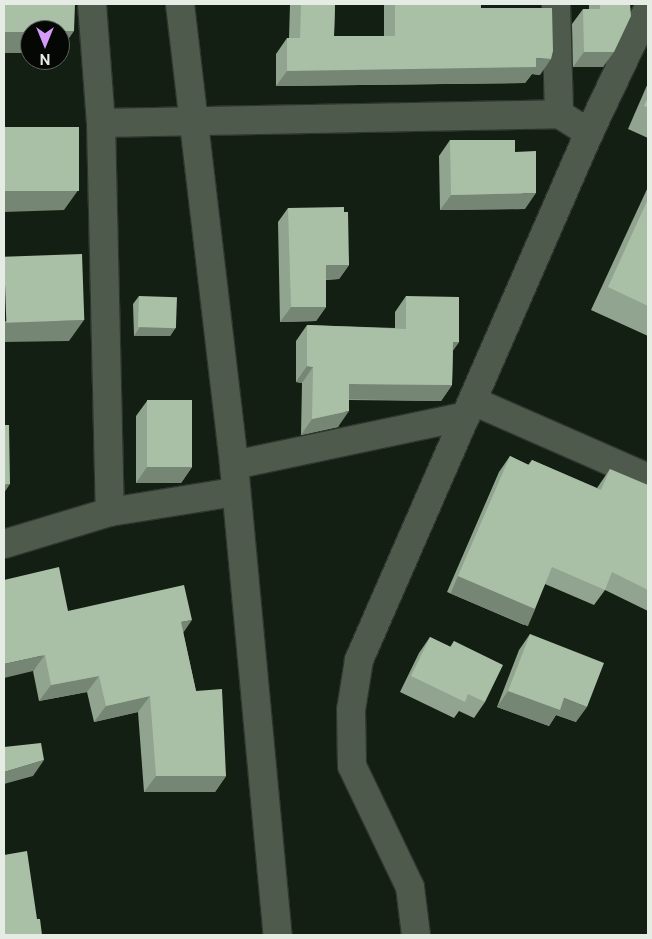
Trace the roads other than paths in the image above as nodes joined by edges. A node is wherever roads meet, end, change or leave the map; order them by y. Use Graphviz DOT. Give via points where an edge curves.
graph roads {
  1 [pos="92,4"];
  2 [pos="180,4"];
  3 [pos="556,4"];
  4 [pos="648,9"];
  5 [pos="559,114"];
  6 [pos="101,123"];
  7 [pos="195,123"];
  8 [pos="589,133"];
  9 [pos="470,408"];
  10 [pos="234,465"];
  11 [pos="648,478"];
  12 [pos="235,492"];
  13 [pos="110,512"];
  14 [pos="4,544"];
  15 [pos="278,935"];
  16 [pos="416,935"];
  1 -- 6 [label="street"];
  2 -- 7 [label="street"];
  3 -- 5 [label="street"];
  4 -- 8 [label="street"];
  5 -- 7 [label="street"];
  5 -- 8 [label="street"];
  6 -- 7 [label="street"];
  6 -- 13 [label="street"];
  7 -- 10 [label="street"];
  8 -- 9 [label="street"];
  9 -- 10 [label="street"];
  9 -- 11 [label="street"];
  9 -- 16 [label="street" via="359,660 351,710 352,766 410,887"];
  10 -- 12 [label="street"];
  12 -- 13 [label="street"];
  12 -- 15 [label="street"];
  13 -- 14 [label="street"];
}
